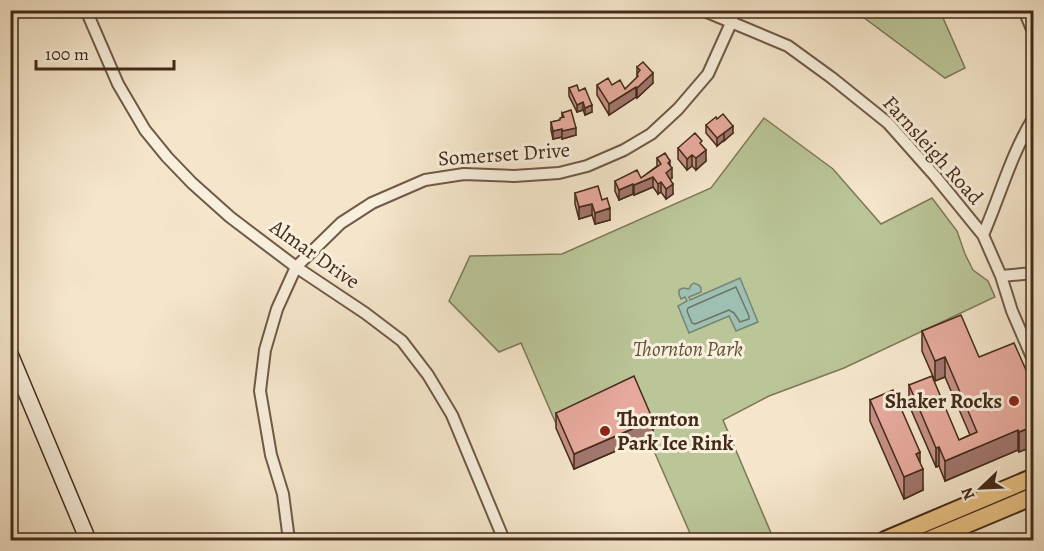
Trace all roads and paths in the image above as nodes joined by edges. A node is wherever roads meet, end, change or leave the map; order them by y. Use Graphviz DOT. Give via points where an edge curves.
graph roads {
  1 [pos="86,10"];
  2 [pos="702,10"];
  3 [pos="734,10"];
  4 [pos="1023,10"];
  5 [pos="731,22"];
  6 [pos="1034,34"];
  7 [pos="1034,117"];
  8 [pos="983,235"];
  9 [pos="296,267"];
  10 [pos="1034,273"];
  11 [pos="1001,276"];
  12 [pos="10,354"];
  13 [pos="1034,362"];
  14 [pos="1034,477"];
  15 [pos="1034,496"];
  16 [pos="88,540"];
  17 [pos="289,540"];
  18 [pos="504,540"];
  19 [pos="885,540"];
  20 [pos="929,540"];
  1 -- 9 [label="street, Almar Drive" via="118,84 145,130 192,183"];
  2 -- 5 [label="street, Farnsleigh Road"];
  3 -- 5 [label="street, Somerset Drive"];
  4 -- 6 [label="street"];
  5 -- 8 [label="street, Farnsleigh Road" via="788,46 888,123"];
  5 -- 9 [label="street, Somerset Drive" via="708,74 651,134 624,150 559,173 464,174 425,180 372,202 341,223"];
  7 -- 8 [label="street" via="1010,164"];
  8 -- 11 [label="street, Farnsleigh Road"];
  9 -- 17 [label="street, Somerset Drive" via="277,309 265,350 260,391"];
  9 -- 18 [label="street, Almar Drive" via="402,341 428,375 452,415"];
  10 -- 11 [label="street"];
  11 -- 13 [label="street, Farnsleigh Road"];
  12 -- 16 [label="street"];
  14 -- 19 [label="main road"];
  15 -- 20 [label="main road"];
}
